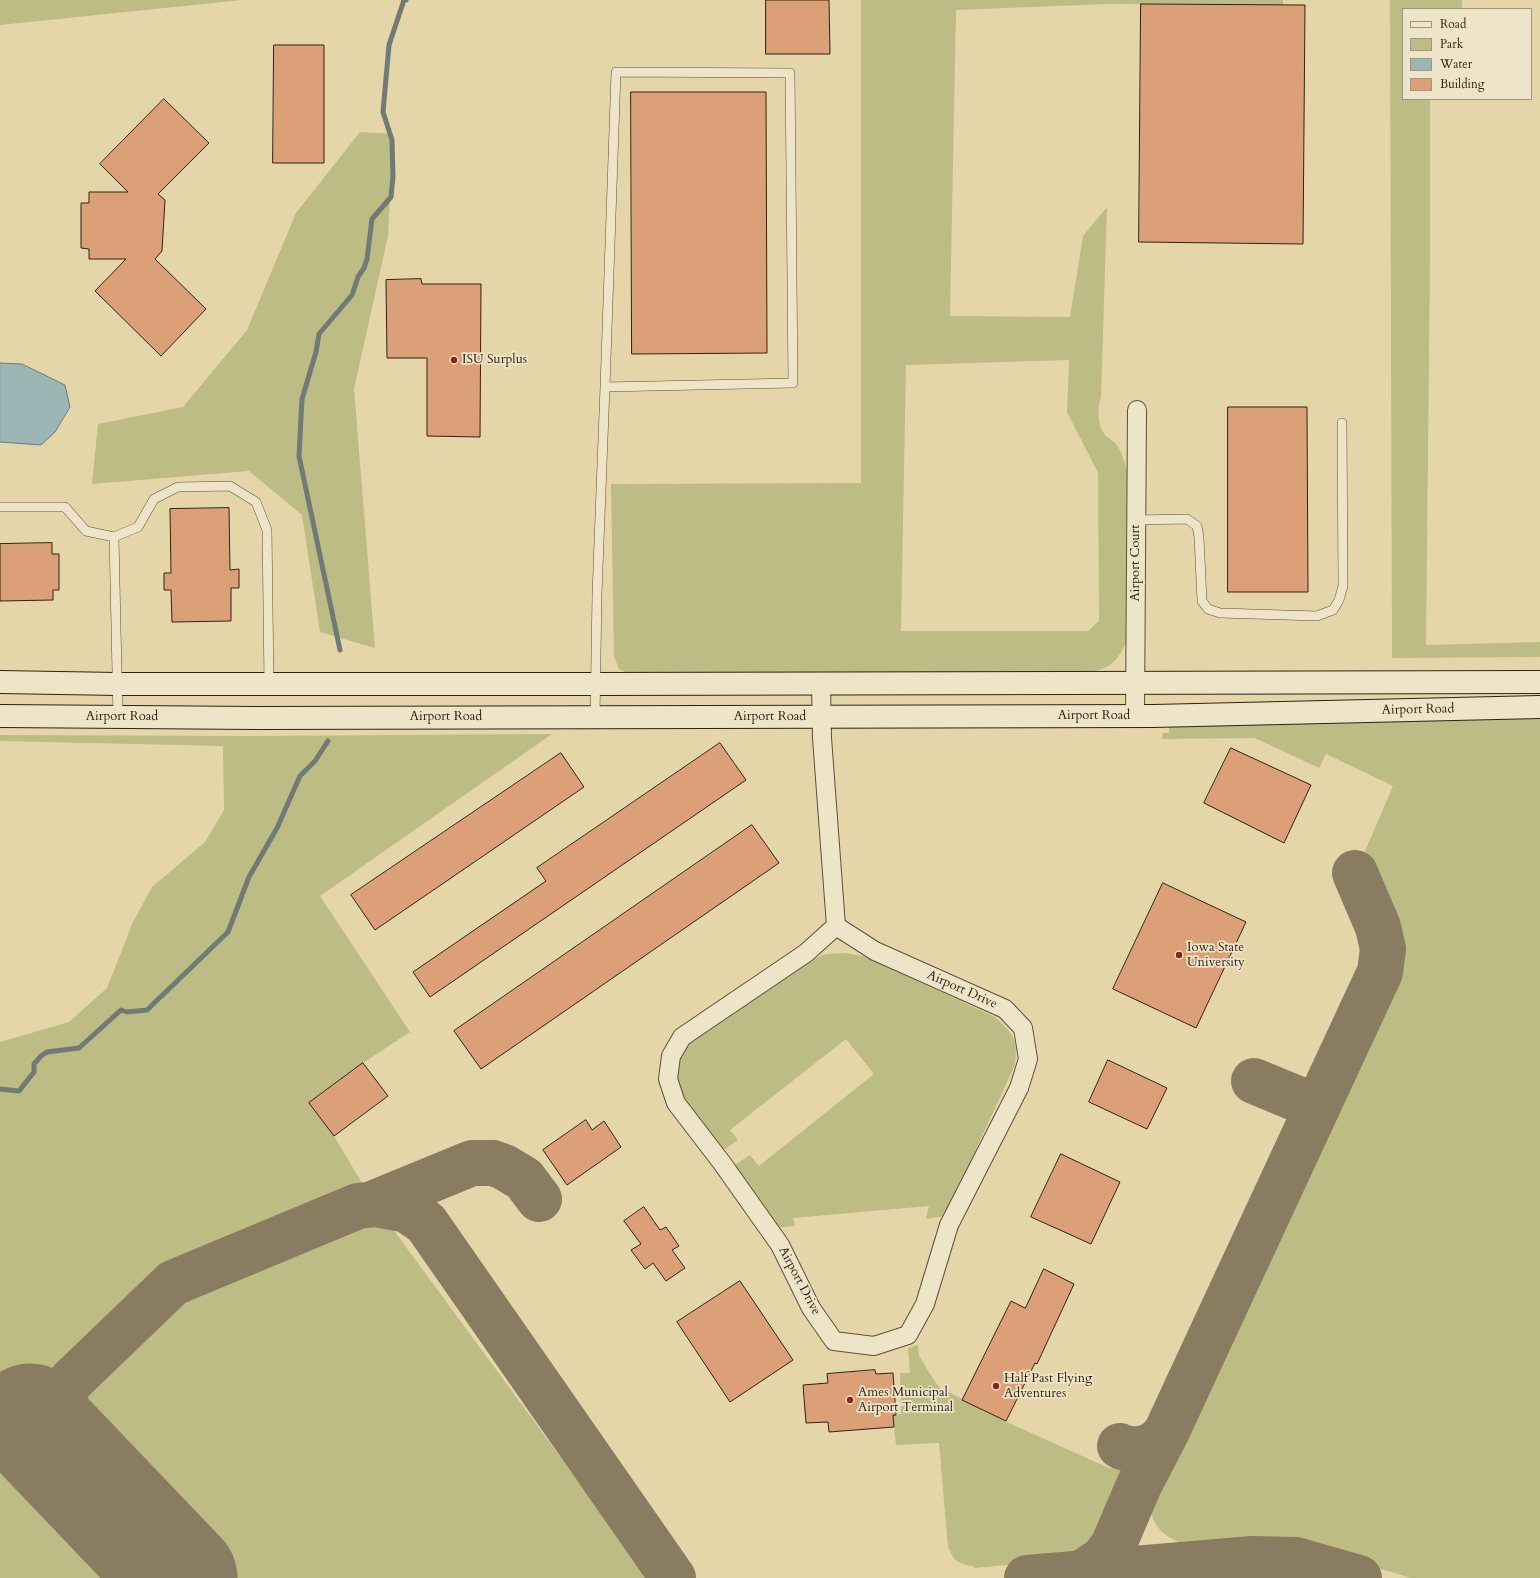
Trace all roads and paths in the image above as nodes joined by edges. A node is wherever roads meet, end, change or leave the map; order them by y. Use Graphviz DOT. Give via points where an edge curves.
graph roads {
  1 [pos="605,387"];
  2 [pos="1137,410"];
  3 [pos="1342,423"];
  4 [pos="0,507"];
  5 [pos="1136,520"];
  6 [pos="114,537"];
  7 [pos="0,682"];
  8 [pos="1540,682"];
  9 [pos="1135,683"];
  10 [pos="118,684"];
  11 [pos="269,684"];
  12 [pos="595,684"];
  13 [pos="821,684"];
  14 [pos="1540,707"];
  15 [pos="0,716"];
  16 [pos="1135,716"];
  17 [pos="118,717"];
  18 [pos="595,717"];
  19 [pos="821,718"];
  20 [pos="836,926"];
  1 -- 1 [label="lane" via="793,384 790,73 616,72"];
  1 -- 12 [label="lane"];
  2 -- 5 [label="street, Airport Court"];
  3 -- 5 [label="lane" via="1343,586 1333,610 1317,616 1220,613 1208,609 1202,601 1197,526 1187,519"];
  4 -- 6 [label="lane" via="65,507 86,531"];
  5 -- 9 [label="street, Airport Court"];
  6 -- 10 [label="lane"];
  6 -- 11 [label="lane" via="138,527 154,499 178,486 230,486 256,502 267,530"];
  7 -- 10 [label="main road"];
  8 -- 9 [label="main road"];
  9 -- 13 [label="main road"];
  9 -- 16 [label="street, Airport Court"];
  10 -- 11 [label="main road"];
  10 -- 17 [label="lane"];
  11 -- 12 [label="main road"];
  12 -- 13 [label="main road"];
  12 -- 18 [label="lane"];
  13 -- 19 [label="street"];
  14 -- 16 [label="main road, Airport Road"];
  15 -- 17 [label="main road, Airport Road"];
  16 -- 19 [label="main road, Airport Road"];
  17 -- 18 [label="main road, Airport Road"];
  18 -- 19 [label="main road, Airport Road"];
  19 -- 20 [label="street"];
  20 -- 20 [label="street, Airport Drive" via="875,951 1005,1009 1023,1028 1028,1059 1019,1088 949,1225 925,1304 908,1335 874,1346 834,1341 811,1308 780,1245 676,1103 668,1079 670,1056 682,1037 806,953"];
}
